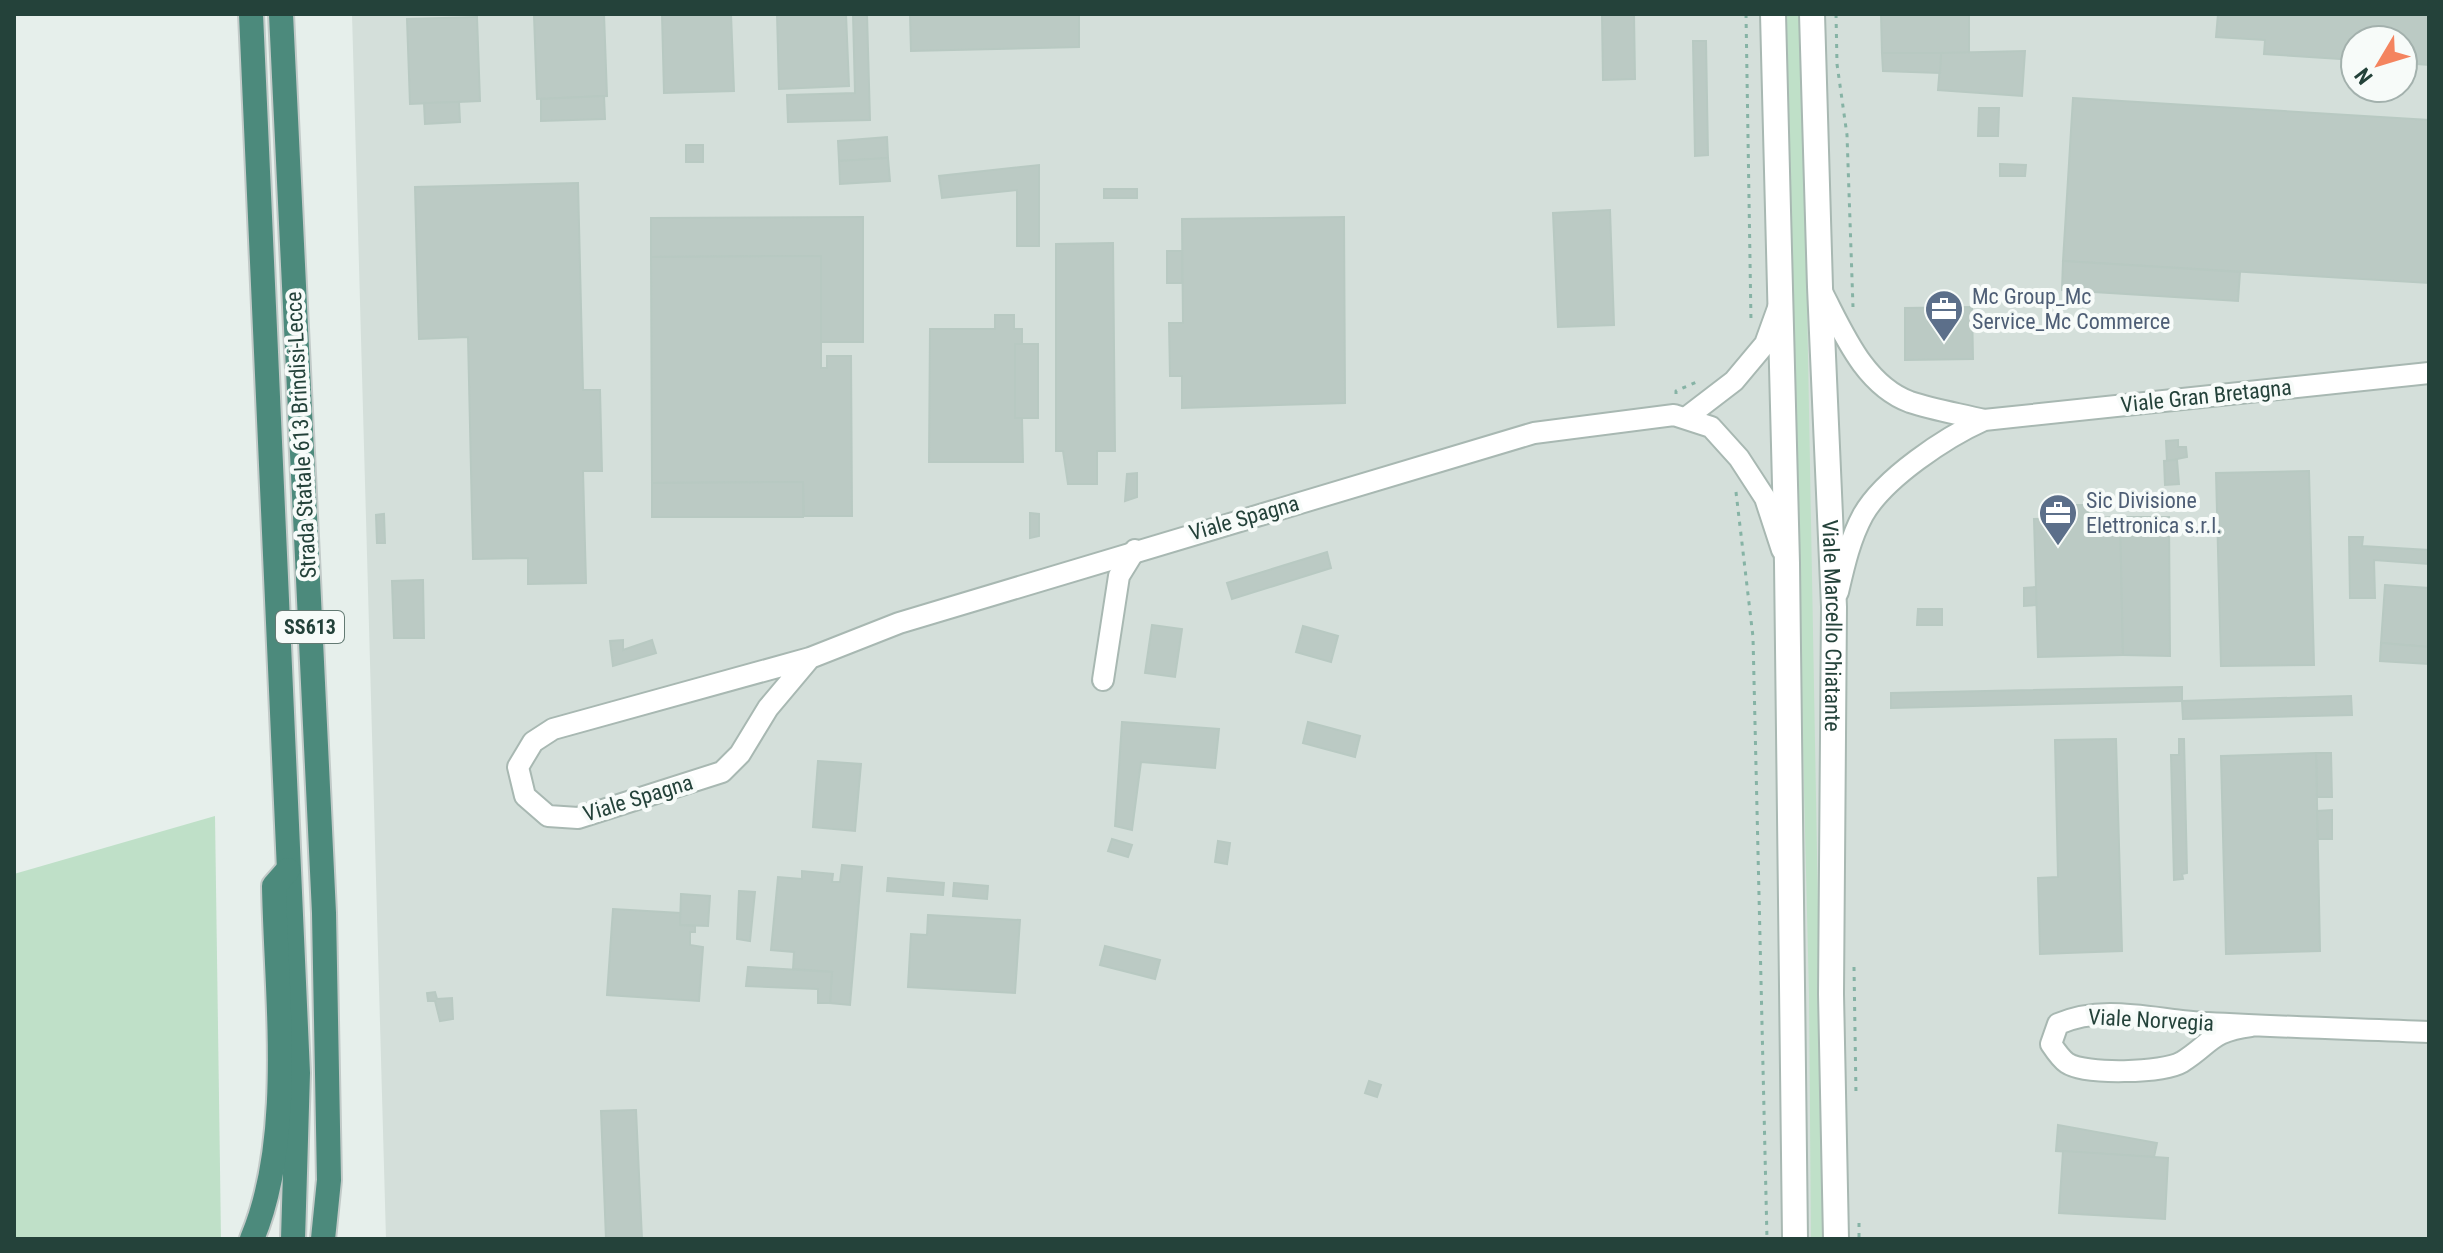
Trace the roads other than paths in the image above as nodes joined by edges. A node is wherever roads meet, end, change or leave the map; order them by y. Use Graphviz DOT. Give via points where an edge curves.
graph roads {
  1 [pos="251,14"];
  2 [pos="281,14"];
  3 [pos="1773,14"];
  4 [pos="1812,14"];
  5 [pos="1820,287"];
  6 [pos="1780,300"];
  7 [pos="2429,373"];
  8 [pos="1681,416"];
  9 [pos="1984,420"];
  10 [pos="1135,550"];
  11 [pos="1787,563"];
  12 [pos="1834,607"];
  13 [pos="810,658"];
  14 [pos="1103,680"];
  15 [pos="290,868"];
  16 [pos="2251,1026"];
  17 [pos="2429,1032"];
  18 [pos="329,1180"];
  19 [pos="252,1239"];
  20 [pos="293,1239"];
  21 [pos="323,1239"];
  22 [pos="339,1239"];
  23 [pos="1795,1239"];
  24 [pos="1836,1239"];
  1 -- 15 [label="highway, Strada Statale 613 Brindisi-Lecce / SS613"];
  2 -- 18 [label="highway, Strada Statale 613 Brindisi-Lecce / SS613" via="324,913"];
  3 -- 6 [label="street, Viale Marcello Chiatante"];
  4 -- 5 [label="street, Viale Marcello Chiatante"];
  5 -- 9 [label="street, Viale Gran Bretagna" via="1845,336 1880,384 1909,401"];
  5 -- 12 [label="street, Viale Marcello Chiatante"];
  6 -- 8 [label="street" via="1765,344 1734,381"];
  6 -- 11 [label="street, Viale Marcello Chiatante"];
  7 -- 9 [label="street, Viale Gran Bretagna"];
  8 -- 10 [label="street, Viale Spagna" via="1534,433"];
  8 -- 11 [label="street" via="1711,427 1739,458 1765,498"];
  9 -- 12 [label="street, Viale Gran Bretagna" via="1935,446 1864,513"];
  10 -- 13 [label="street, Viale Spagna" via="899,623"];
  10 -- 14 [label="street" via="1119,576"];
  11 -- 23 [label="street, Viale Marcello Chiatante"];
  12 -- 24 [label="street, Viale Marcello Chiatante" via="1831,994"];
  13 -- 13 [label="street, Viale Spagna" via="553,729 533,742 518,767 525,796 548,816 578,818 722,772"];
  15 -- 19 [label="highway" via="274,886 279,1121 266,1207"];
  15 -- 20 [label="highway, Strada Statale 613 Brindisi-Lecce / SS613" via="298,1073"];
  16 -- 16 [label="street, Viale Norvegia" via="2119,1014 2077,1016 2058,1024 2051,1044 2067,1063 2085,1070 2165,1070 2183,1062 2208,1039"];
  16 -- 17 [label="street, Viale Norvegia"];
  18 -- 21 [label="highway, Strada Statale 613 Brindisi-Lecce / SS613"];
  18 -- 22 [label="highway" via="339,1213"];
}
